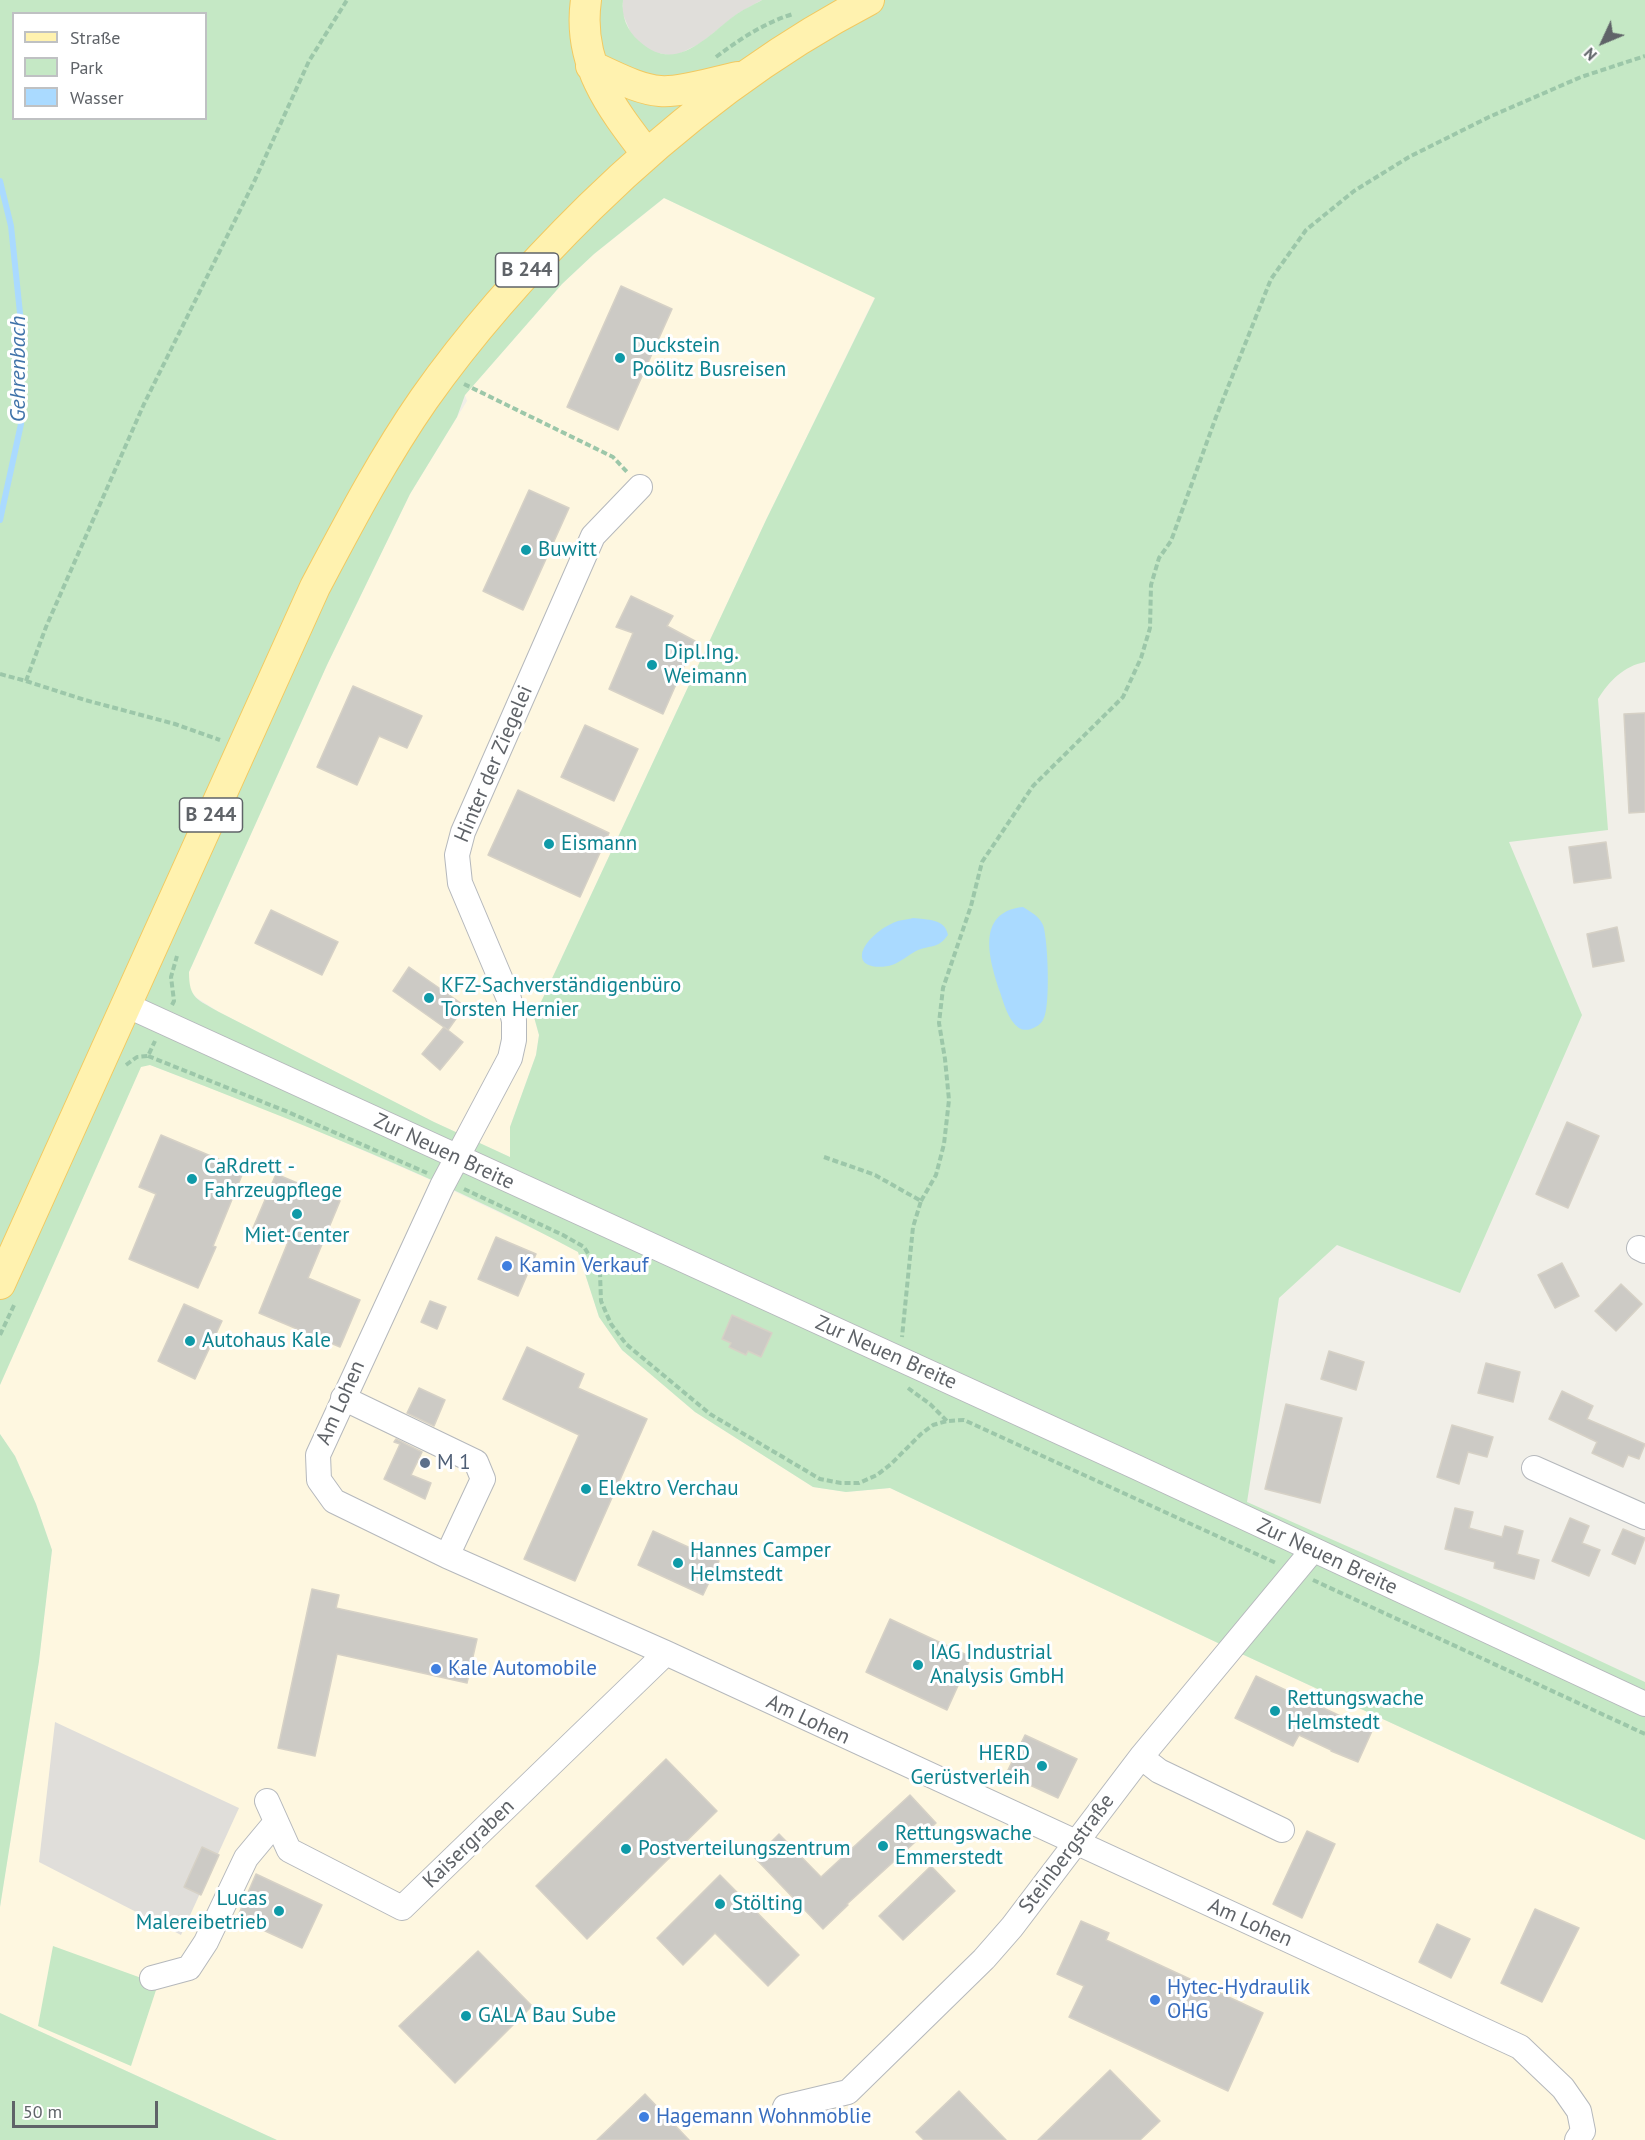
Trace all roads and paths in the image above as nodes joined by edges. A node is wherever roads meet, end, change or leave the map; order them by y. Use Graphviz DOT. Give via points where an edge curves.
graph roads {
  1 [pos="347,0"];
  2 [pos="585,0"];
  3 [pos="869,0"];
  4 [pos="794,13"];
  5 [pos="1645,56"];
  6 [pos="710,61"];
  7 [pos="591,66"];
  8 [pos="745,76"];
  9 [pos="646,153"];
  10 [pos="460,381"];
  11 [pos="640,487"];
  12 [pos="0,674"];
  13 [pos="26,681"];
  14 [pos="241,748"];
  15 [pos="126,1005"];
  16 [pos="148,1056"];
  17 [pos="824,1157"];
  18 [pos="457,1158"];
  19 [pos="445,1181"];
  20 [pos="921,1201"];
  21 [pos="0,1284"];
  22 [pos="899,1360"];
  23 [pos="343,1398"];
  24 [pos="1534,1468"];
  25 [pos="1645,1517"];
  26 [pos="1312,1551"];
  27 [pos="447,1556"];
  28 [pos="1296,1572"];
  29 [pos="666,1653"];
  30 [pos="1645,1704"];
  31 [pos="1645,1734"];
  32 [pos="1141,1757"];
  33 [pos="1282,1830"];
  34 [pos="1075,1843"];
  35 [pos="152,1978"];
  36 [pos="785,2107"];
  37 [pos="1577,2140"];
  1 -- 13 [label="path" via="309,61 144,404"];
  2 -- 7 [label="main road" via="586,48"];
  3 -- 8 [label="main road, B 244" via="821,25"];
  4 -- 6 [label="path" via="756,30"];
  5 -- 20 [label="path" via="1581,77 1409,157 1354,191 1306,230 1271,279 1171,542 1159,558 1151,585 1150,628 1123,698 1033,786 982,861 943,988 939,1023 949,1100 936,1175"];
  7 -- 8 [label="main road" via="643,88 665,91"];
  7 -- 9 [label="main road" via="601,89"];
  8 -- 9 [label="main road, B 244"];
  9 -- 14 [label="main road, B 244" via="503,296 423,400 364,495 315,587"];
  10 -- 11 [label="path" via="613,457"];
  11 -- 18 [label="street, Hinter der Ziegelei" via="593,536 463,832 457,855 460,883 509,999 514,1040 510,1058"];
  12 -- 13 [label="path"];
  13 -- 14 [label="path" via="175,724"];
  14 -- 15 [label="main road, B 244"];
  15 -- 18 [label="street, Zur Neuen Breite"];
  15 -- 21 [label="main road, B 244"];
  16 -- 19 [label="path"];
  17 -- 20 [label="path" via="875,1175"];
  18 -- 19 [label="street, Am Lohen"];
  18 -- 22 [label="street, Zur Neuen Breite"];
  19 -- 23 [label="street, Am Lohen"];
  19 -- 28 [label="path" via="584,1247 600,1273 601,1301 626,1344 710,1414 820,1479 860,1483 891,1464 933,1425 964,1420"];
  20 -- 22 [label="path" via="913,1227"];
  22 -- 26 [label="street, Zur Neuen Breite"];
  23 -- 27 [label="street, Am Lohen" via="318,1455 319,1480 334,1501"];
  23 -- 27 [label="street" via="476,1462 483,1479"];
  24 -- 25 [label="street"];
  26 -- 28 [label="street, Steinbergstraße"];
  26 -- 30 [label="street, Zur Neuen Breite"];
  27 -- 29 [label="street, Am Lohen"];
  28 -- 31 [label="path"];
  28 -- 32 [label="street, Steinbergstraße"];
  29 -- 34 [label="street, Am Lohen"];
  29 -- 35 [label="street, Kaisergraben" via="402,1908 289,1850 272,1811 189,1968"];
  32 -- 33 [label="street" via="1159,1771"];
  32 -- 34 [label="street, Steinbergstraße"];
  34 -- 36 [label="street, Steinbergstraße" via="984,1959 848,2092"];
  34 -- 37 [label="street, Am Lohen" via="1520,2047 1563,2088 1579,2111 1583,2131"];
}
